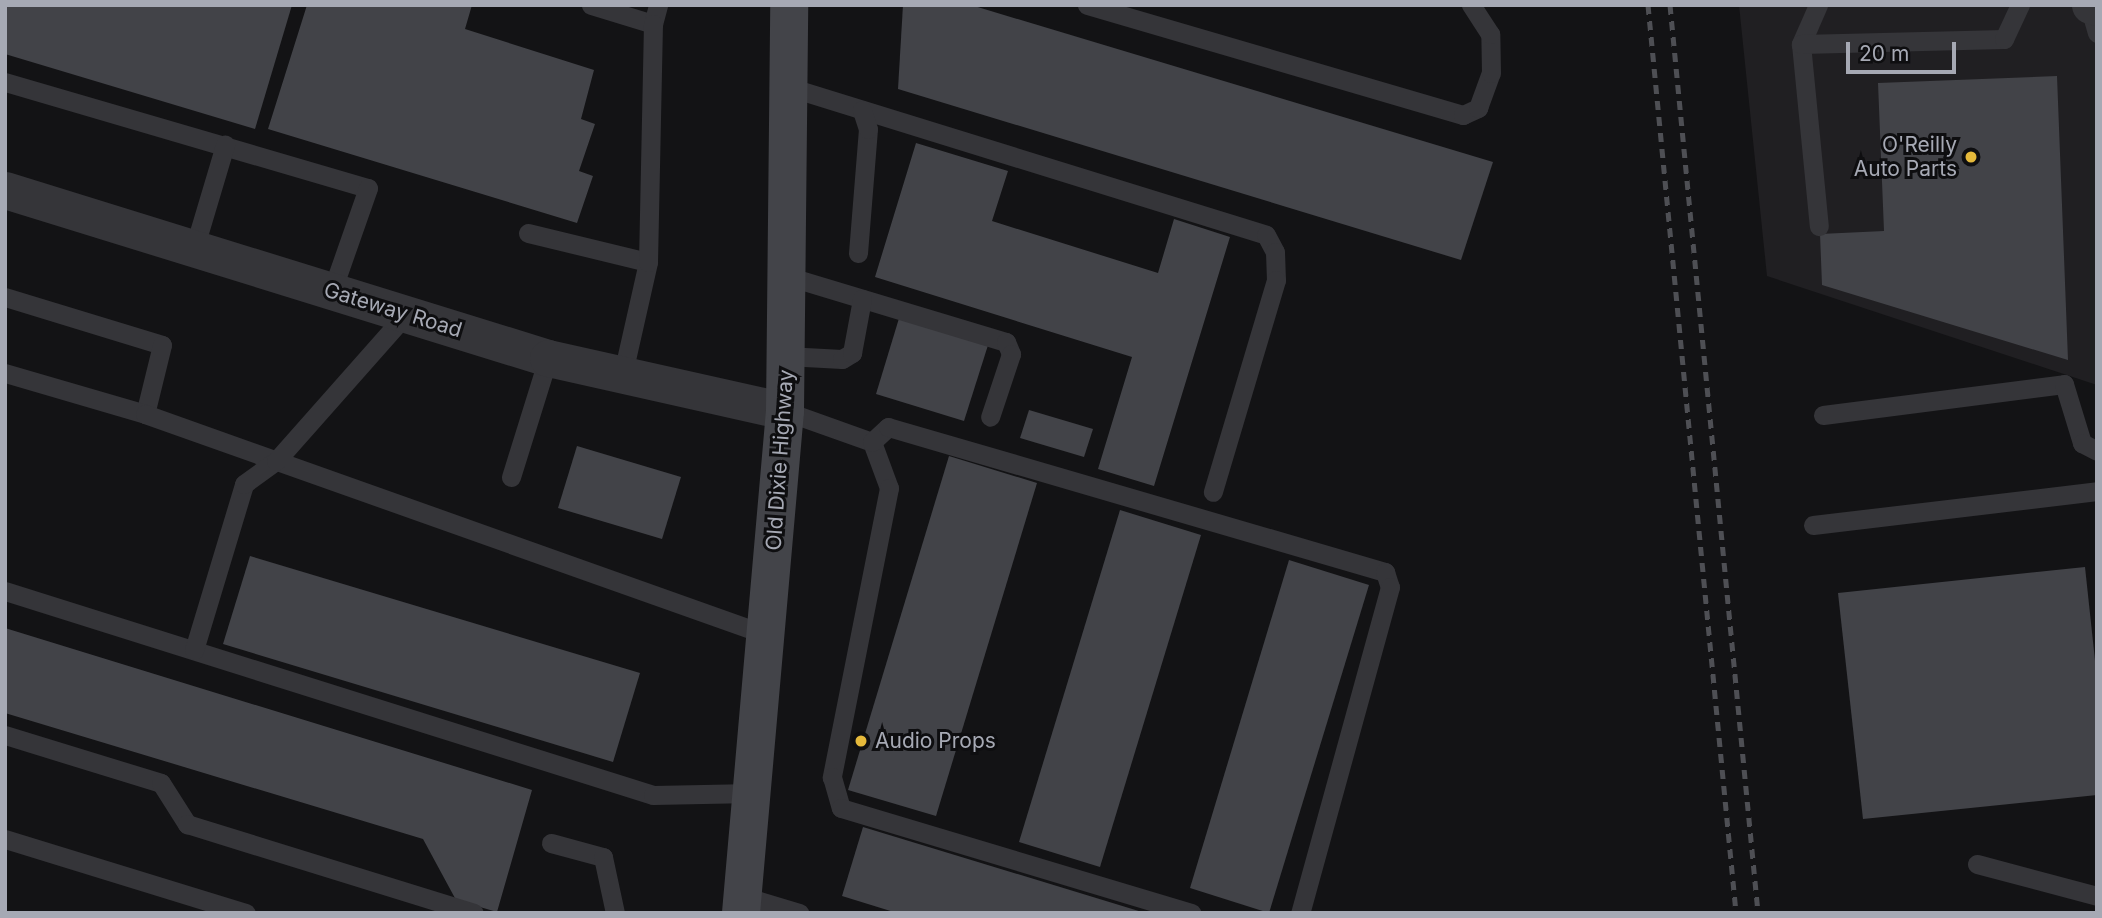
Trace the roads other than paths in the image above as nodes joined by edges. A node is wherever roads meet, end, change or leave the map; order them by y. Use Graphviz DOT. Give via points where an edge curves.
graph roads {
  1 [pos="591,5"];
  2 [pos="789,5"];
  3 [pos="1087,5"];
  4 [pos="1471,5"];
  5 [pos="1818,5"];
  6 [pos="2020,5"];
  7 [pos="2090,5"];
  8 [pos="2097,7"];
  9 [pos="656,15"];
  10 [pos="2097,33"];
  11 [pos="1801,44"];
  12 [pos="5,82"];
  13 [pos="789,87"];
  14 [pos="862,110"];
  15 [pos="225,145"];
  16 [pos="5,190"];
  17 [pos="1819,226"];
  18 [pos="528,233"];
  19 [pos="194,249"];
  20 [pos="858,253"];
  21 [pos="648,262"];
  22 [pos="787,276"];
  23 [pos="332,291"];
  24 [pos="5,297"];
  25 [pos="862,299"];
  26 [pos="406,314"];
  27 [pos="786,356"];
  28 [pos="548,358"];
  29 [pos="5,373"];
  30 [pos="624,373"];
  31 [pos="785,411"];
  32 [pos="145,414"];
  33 [pos="1823,415"];
  34 [pos="990,417"];
  35 [pos="872,442"];
  36 [pos="2097,451"];
  37 [pos="275,461"];
  38 [pos="511,477"];
  39 [pos="2097,491"];
  40 [pos="1213,492"];
  41 [pos="1813,525"];
  42 [pos="5,591"];
  43 [pos="767,635"];
  44 [pos="194,650"];
  45 [pos="5,735"];
  46 [pos="753,793"];
  47 [pos="5,839"];
  48 [pos="551,843"];
  49 [pos="1977,864"];
  50 [pos="2097,896"];
  51 [pos="742,904"];
  52 [pos="246,913"];
  53 [pos="474,913"];
  54 [pos="615,913"];
  55 [pos="799,913"];
  56 [pos="1192,913"];
  57 [pos="1300,913"];
  1 -- 9 [label="lane"];
  2 -- 13 [label="street, Old Dixie Highway"];
  3 -- 4 [label="lane" via="1462,115 1478,108 1491,73 1486,22"];
  5 -- 11 [label="lane"];
  6 -- 11 [label="lane" via="2004,39"];
  7 -- 8 [label="street"];
  7 -- 10 [label="lane"];
  9 -- 21 [label="lane"];
  11 -- 17 [label="lane"];
  12 -- 15 [label="lane"];
  13 -- 14 [label="lane"];
  13 -- 22 [label="street, Old Dixie Highway"];
  14 -- 20 [label="lane" via="868,129"];
  14 -- 40 [label="lane" via="1266,235 1275,252 1276,280"];
  15 -- 19 [label="lane"];
  15 -- 23 [label="lane" via="368,188"];
  16 -- 19 [label="street, Gateway Road"];
  18 -- 21 [label="lane"];
  19 -- 23 [label="street, Gateway Road"];
  21 -- 30 [label="lane"];
  22 -- 25 [label="lane"];
  22 -- 27 [label="street, Old Dixie Highway"];
  23 -- 26 [label="street, Gateway Road"];
  24 -- 32 [label="lane" via="162,345"];
  25 -- 27 [label="lane" via="852,353 842,359"];
  25 -- 34 [label="lane" via="1006,342 1011,354"];
  26 -- 28 [label="street, Gateway Road"];
  26 -- 37 [label="lane"];
  27 -- 31 [label="street, Old Dixie Highway"];
  28 -- 30 [label="street, Gateway Road"];
  28 -- 38 [label="lane"];
  29 -- 32 [label="lane"];
  30 -- 31 [label="street, Gateway Road"];
  31 -- 35 [label="lane"];
  31 -- 43 [label="street, Old Dixie Highway"];
  32 -- 37 [label="lane"];
  33 -- 36 [label="lane" via="2064,384 2082,443"];
  35 -- 56 [label="lane" via="889,488 832,795 841,808"];
  35 -- 57 [label="lane" via="888,427 1385,572 1390,587"];
  37 -- 43 [label="lane"];
  37 -- 44 [label="lane" via="244,484"];
  39 -- 41 [label="lane"];
  42 -- 44 [label="lane"];
  43 -- 46 [label="street, Old Dixie Highway"];
  44 -- 46 [label="lane" via="653,796"];
  45 -- 53 [label="lane" via="161,783 187,824"];
  46 -- 51 [label="street, Old Dixie Highway"];
  47 -- 52 [label="lane"];
  48 -- 54 [label="lane" via="603,857"];
  49 -- 50 [label="lane"];
  51 -- 55 [label="lane"];
}
